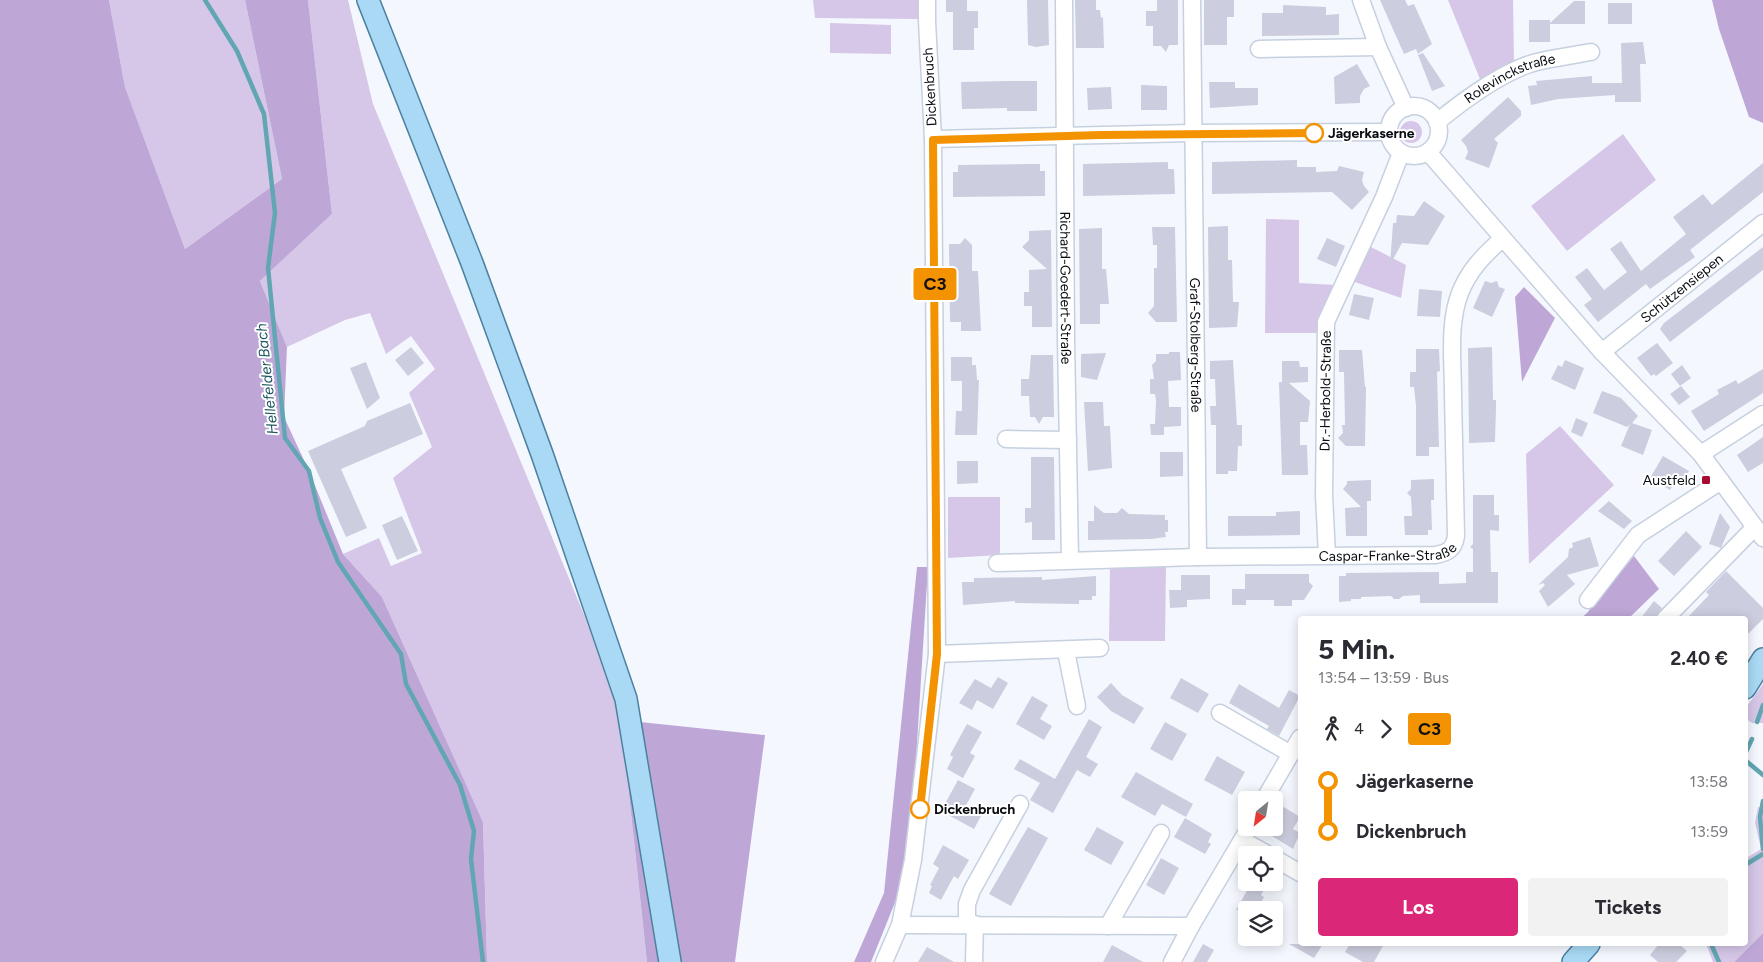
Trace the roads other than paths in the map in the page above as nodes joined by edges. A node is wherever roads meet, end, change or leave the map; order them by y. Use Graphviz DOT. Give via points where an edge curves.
graph roads {
  1 [pos="368,0"];
  2 [pos="928,0"];
  3 [pos="1064,0"];
  4 [pos="1192,0"];
  5 [pos="1361,0"];
  6 [pos="1378,47"];
  7 [pos="1259,49"];
  8 [pos="1591,52"];
  9 [pos="1406,108"];
  10 [pos="1438,122"];
  11 [pos="1389,132"];
  12 [pos="1192,133"];
  13 [pos="1064,135"];
  14 [pos="933,140"];
  15 [pos="1428,152"];
  16 [pos="1401,153"];
  17 [pos="1763,224"];
  18 [pos="1502,239"];
  19 [pos="1602,352"];
  20 [pos="1763,414"];
  21 [pos="1006,439"];
  22 [pos="1068,440"];
  23 [pos="1701,454"];
  24 [pos="1722,481"];
  25 [pos="1759,533"];
  26 [pos="1327,555"];
  27 [pos="1198,557"];
  28 [pos="1070,559"];
  29 [pos="997,562"];
  30 [pos="1588,600"];
  31 [pos="1668,616"];
  32 [pos="1100,648"];
  33 [pos="1066,651"];
  34 [pos="937,654"];
  35 [pos="1763,660"];
  36 [pos="1748,683"];
  37 [pos="1077,706"];
  38 [pos="1220,713"];
  39 [pos="1298,741"];
  40 [pos="1290,754"];
  41 [pos="1269,791"];
  42 [pos="1020,804"];
  43 [pos="1161,833"];
  44 [pos="1244,836"];
  45 [pos="1247,836"];
  46 [pos="1259,846"];
  47 [pos="1283,863"];
  48 [pos="1298,872"];
  49 [pos="900,924"];
  50 [pos="971,924"];
  51 [pos="1108,926"];
  52 [pos="1192,926"];
  53 [pos="1587,946"];
  54 [pos="670,962"];
  55 [pos="884,962"];
  56 [pos="974,962"];
  57 [pos="1172,962"];
  58 [pos="1573,962"];
  1 -- 54 [label="main road" via="472,264 542,454 626,699"];
  2 -- 14 [label="street, Dickenbruch" via="926,21"];
  3 -- 13 [label="street, Richard-Goedert-Straße"];
  4 -- 12 [label="street, Graf-Stolberg-Straße"];
  5 -- 6 [label="street"];
  6 -- 7 [label="street"];
  6 -- 9 [label="street"];
  8 -- 10 [label="street, Rolevinckstraße" via="1524,67"];
  9 -- 10 [label="street" via="1414,106 1428,110"];
  9 -- 11 [label="street" via="1396,114"];
  10 -- 15 [label="street" via="1438,139"];
  11 -- 12 [label="street"];
  11 -- 16 [label="street"];
  12 -- 13 [label="street"];
  12 -- 27 [label="street, Graf-Stolberg-Straße"];
  13 -- 14 [label="street"];
  13 -- 22 [label="street, Richard-Goedert-Straße"];
  14 -- 34 [label="street, Dickenbruch"];
  15 -- 16 [label="street" via="1417,156"];
  15 -- 18 [label="street"];
  16 -- 26 [label="street, Dr.-Herbold-Straße" via="1326,322 1324,495"];
  17 -- 19 [label="street, Schützensiepen"];
  18 -- 19 [label="street"];
  18 -- 26 [label="street, Caspar-Franke-Straße" via="1480,258 1469,276 1460,294 1454,321 1455,544 1444,554 1435,555"];
  19 -- 23 [label="street"];
  20 -- 23 [label="street"];
  21 -- 22 [label="street"];
  22 -- 28 [label="street, Richard-Goedert-Straße"];
  23 -- 24 [label="street"];
  24 -- 25 [label="street"];
  24 -- 30 [label="street" via="1638,535"];
  25 -- 31 [label="street"];
  26 -- 27 [label="street, Caspar-Franke-Straße"];
  27 -- 28 [label="street, Caspar-Franke-Straße"];
  28 -- 29 [label="street, Caspar-Franke-Straße"];
  32 -- 33 [label="street"];
  33 -- 34 [label="street"];
  33 -- 37 [label="street"];
  34 -- 49 [label="street, Dickenbruch" via="913,860"];
  35 -- 36 [label="main road"];
  38 -- 40 [label="street"];
  39 -- 40 [label="street"];
  40 -- 41 [label="street"];
  42 -- 50 [label="street" via="972,890 968,904"];
  43 -- 51 [label="street"];
  44 -- 52 [label="street"];
  45 -- 46 [label="street"];
  47 -- 48 [label="street"];
  49 -- 50 [label="street"];
  49 -- 55 [label="street, Dickenbruch"];
  50 -- 51 [label="street"];
  50 -- 56 [label="street"];
  51 -- 52 [label="street"];
  52 -- 57 [label="street"];
  53 -- 58 [label="main road"];
}
